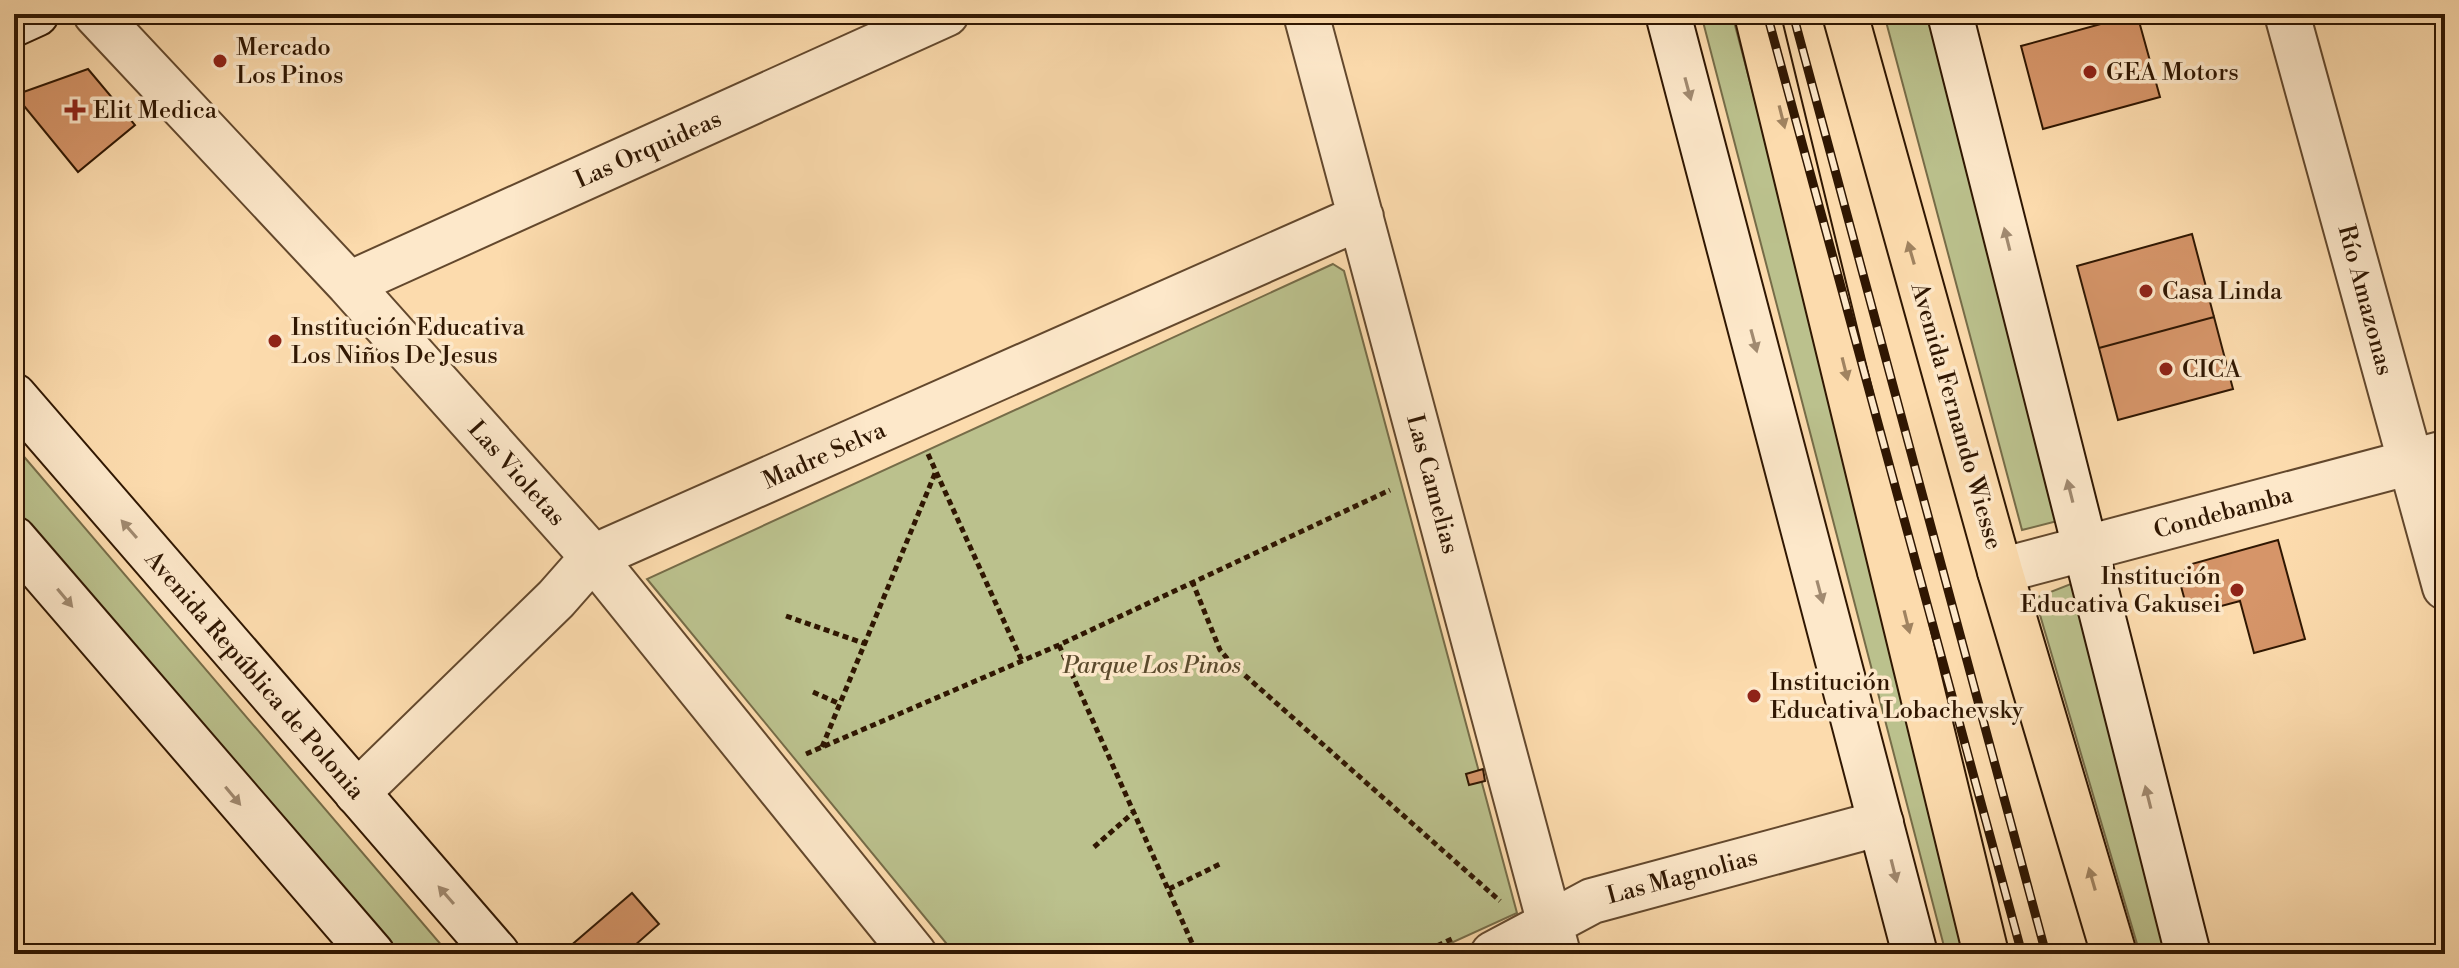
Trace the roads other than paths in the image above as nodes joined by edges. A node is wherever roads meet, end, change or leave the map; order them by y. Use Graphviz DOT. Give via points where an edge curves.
graph roads {
  1 [pos="36,14"];
  2 [pos="96,14"];
  3 [pos="946,14"];
  4 [pos="1306,14"];
  5 [pos="1668,14"];
  6 [pos="1757,14"];
  7 [pos="1845,14"];
  8 [pos="1950,14"];
  9 [pos="2287,14"];
  10 [pos="14,24"];
  11 [pos="1361,217"];
  12 [pos="349,284"];
  13 [pos="14,396"];
  14 [pos="2428,458"];
  15 [pos="14,539"];
  16 [pos="2085,548"];
  17 [pos="593,557"];
  18 [pos="2000,571"];
  19 [pos="2445,587"];
  20 [pos="357,793"];
  21 [pos="1881,823"];
  22 [pos="1540,930"];
  23 [pos="372,954"];
  24 [pos="497,954"];
  25 [pos="914,954"];
  26 [pos="1493,954"];
  27 [pos="1915,954"];
  28 [pos="1986,954"];
  29 [pos="2114,954"];
  30 [pos="2188,954"];
  1 -- 10 [label="street"];
  2 -- 12 [label="street, Las Violetas"];
  3 -- 12 [label="street, Las Orquideas"];
  4 -- 11 [label="street, Las Camelias"];
  5 -- 21 [label="street, one-way"];
  6 -- 28 [label="main road, one-way"];
  18 -- 7 [label="main road, Avenida Fernando Wiesse, one-way"];
  16 -- 8 [label="street, one-way"];
  9 -- 14 [label="street, Río Amazonas"];
  11 -- 17 [label="street, Madre Selva"];
  11 -- 22 [label="street, Las Camelias"];
  12 -- 17 [label="street, Las Violetas"];
  20 -- 13 [label="street, Avenida República de Polonia, one-way"];
  14 -- 16 [label="street, Condebamba"];
  14 -- 19 [label="street, Río Amazonas"];
  15 -- 23 [label="street, one-way"];
  16 -- 18 [label="street, Condebamba"];
  30 -- 16 [label="street, one-way"];
  17 -- 20 [label="street, Madre Selva"];
  17 -- 25 [label="street, Las Violetas"];
  29 -- 18 [label="main road, Avenida Fernando Wiesse, one-way"];
  24 -- 20 [label="street, Avenida República de Polonia, one-way"];
  21 -- 22 [label="street, Las Magnolias" via="1592,901"];
  21 -- 27 [label="street, one-way"];
  22 -- 26 [label="street, Las Magnolias"];
}
